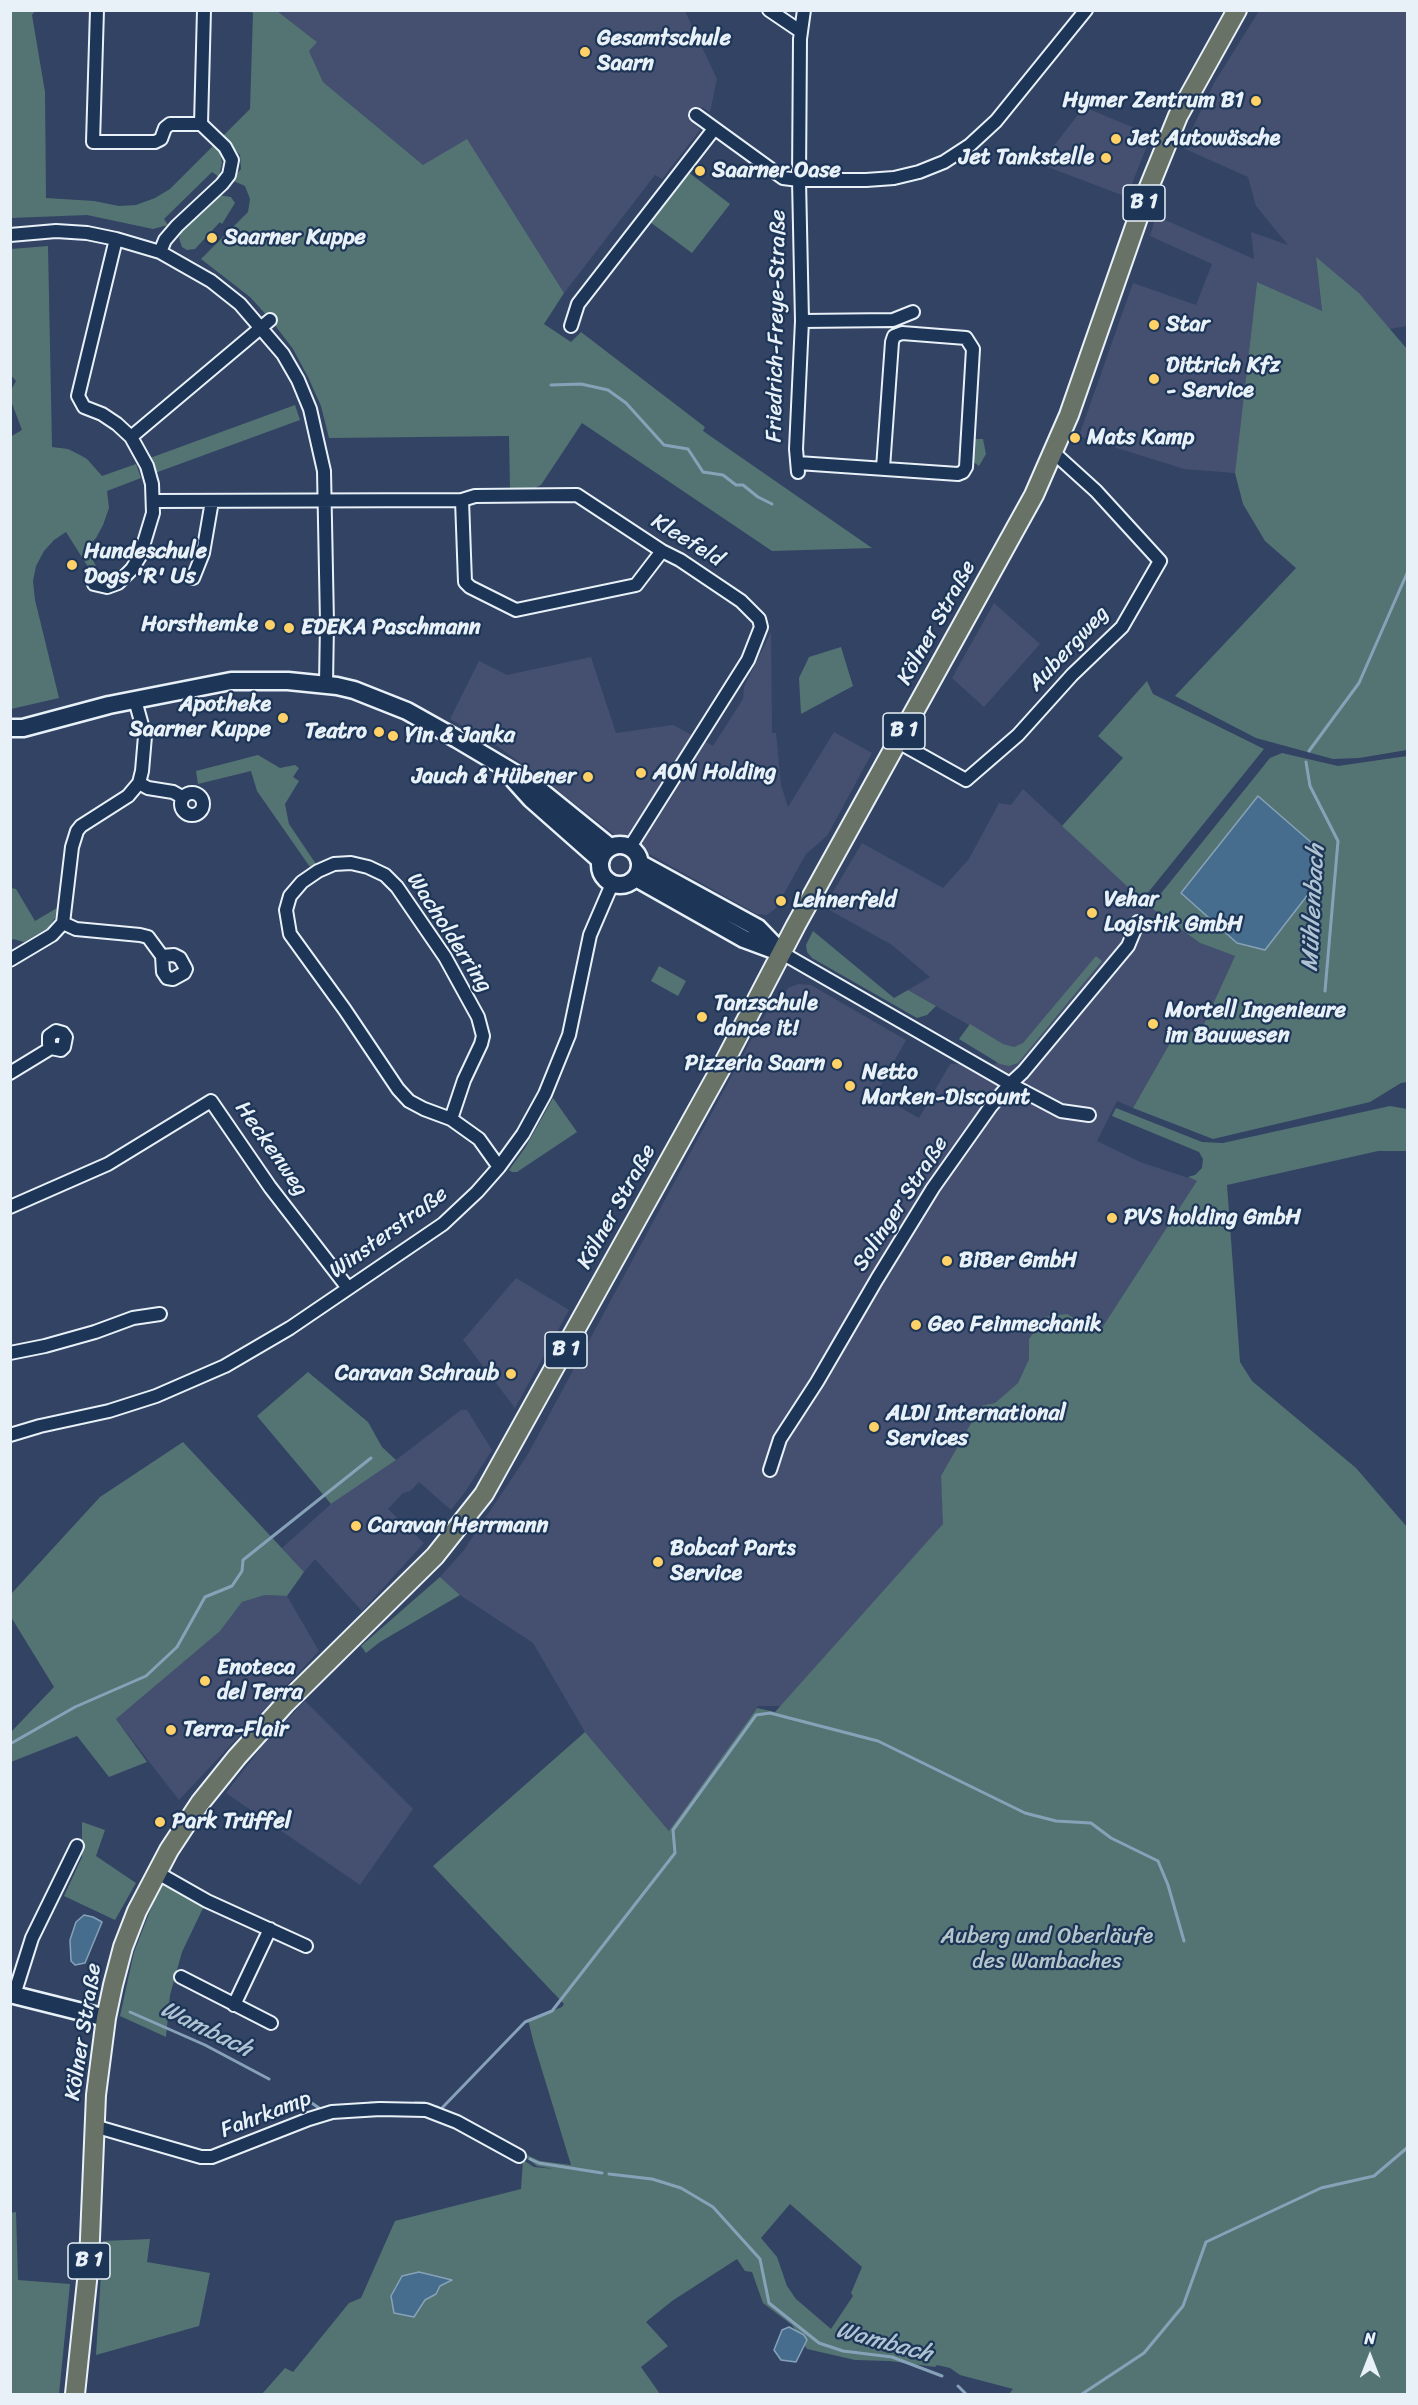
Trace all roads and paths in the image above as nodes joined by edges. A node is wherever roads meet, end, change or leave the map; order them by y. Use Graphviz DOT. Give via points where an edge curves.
graph roads {
  1 [pos="97,10"];
  2 [pos="204,10"];
  3 [pos="770,10"];
  4 [pos="804,10"];
  5 [pos="1086,10"];
  6 [pos="1237,10"];
  7 [pos="800,31"];
  8 [pos="696,116"];
  9 [pos="201,124"];
  10 [pos="714,129"];
  11 [pos="799,180"];
  12 [pos="10,235"];
  13 [pos="116,238"];
  14 [pos="160,252"];
  15 [pos="913,312"];
  16 [pos="802,321"];
  17 [pos="266,323"];
  18 [pos="571,326"];
  19 [pos="131,437"];
  20 [pos="1053,452"];
  21 [pos="883,468"];
  22 [pos="462,500"];
  23 [pos="154,501"];
  24 [pos="212,501"];
  25 [pos="325,501"];
  26 [pos="662,550"];
  27 [pos="193,578"];
  28 [pos="94,584"];
  29 [pos="326,684"];
  30 [pos="135,700"];
  31 [pos="10,728"];
  32 [pos="898,742"];
  33 [pos="140,783"];
  34 [pos="182,797"];
  35 [pos="630,847"];
  36 [pos="605,854"];
  37 [pos="638,871"];
  38 [pos="612,884"];
  39 [pos="1138,922"];
  40 [pos="63,924"];
  41 [pos="782,953"];
  42 [pos="162,956"];
  43 [pos="10,960"];
  44 [pos="51,1048"];
  45 [pos="10,1073"];
  46 [pos="1010,1084"];
  47 [pos="1089,1115"];
  48 [pos="452,1119"];
  49 [pos="499,1167"];
  50 [pos="10,1208"];
  51 [pos="348,1288"];
  52 [pos="160,1314"];
  53 [pos="10,1353"];
  54 [pos="10,1435"];
  55 [pos="770,1470"];
  56 [pos="77,1846"];
  57 [pos="156,1872"];
  58 [pos="270,1929"];
  59 [pos="306,1946"];
  60 [pos="181,1977"];
  61 [pos="12,1995"];
  62 [pos="234,2005"];
  63 [pos="106,2018"];
  64 [pos="271,2023"];
  65 [pos="94,2126"];
  66 [pos="519,2156"];
  67 [pos="75,2394"];
  1 -- 9 [label="street" via="93,142 155,142 170,124"];
  2 -- 9 [label="street"];
  3 -- 7 [label="street"];
  4 -- 7 [label="street, Friedrich-Freye-Straße"];
  5 -- 11 [label="street" via="996,121 944,162 894,178"];
  6 -- 20 [label="main road, Kölner Straße / B 1" via="1178,116"];
  7 -- 11 [label="street, Friedrich-Freye-Straße"];
  8 -- 10 [label="street, Friedrich-Freye-Straße"];
  9 -- 14 [label="street" via="230,154 232,168 222,184 171,233"];
  10 -- 11 [label="street, Friedrich-Freye-Straße" via="783,178"];
  10 -- 18 [label="street" via="578,304"];
  11 -- 16 [label="street, Friedrich-Freye-Straße"];
  12 -- 13 [label="street" via="56,231"];
  13 -- 14 [label="street"];
  13 -- 19 [label="street" via="78,396 84,407 102,414"];
  14 -- 17 [label="street" via="211,281"];
  15 -- 16 [label="street" via="893,320"];
  16 -- 21 [label="street, Friedrich-Freye-Straße" via="798,467"];
  17 -- 19 [label="street"];
  17 -- 25 [label="street" via="310,409 324,471"];
  19 -- 23 [label="street" via="147,466"];
  20 -- 32 [label="main road, Kölner Straße / B 1"];
  20 -- 32 [label="street, Aubergweg" via="1096,491 1160,561 1122,627 1018,735 966,780"];
  21 -- 21 [label="street" via="958,474 966,467 972,350 966,338 902,333 894,336"];
  22 -- 25 [label="street, Kleefeld"];
  22 -- 26 [label="street, Kleefeld" via="475,496 577,495"];
  22 -- 26 [label="street" via="465,582 516,610 636,585"];
  23 -- 24 [label="street, Kleefeld"];
  23 -- 28 [label="street" via="152,523 132,569 107,588"];
  24 -- 25 [label="street, Kleefeld"];
  24 -- 27 [label="street" via="203,553"];
  25 -- 29 [label="street"];
  26 -- 35 [label="street, Kleefeld" via="741,601 759,619 761,627 738,680 722,699"];
  29 -- 30 [label="street" via="231,681"];
  29 -- 36 [label="street" via="354,690 407,711 502,766 531,799"];
  30 -- 31 [label="street"];
  30 -- 33 [label="street" via="145,741"];
  32 -- 41 [label="main road, Kölner Straße / B 1"];
  33 -- 34 [label="street"];
  33 -- 40 [label="street" via="128,796 81,825 74,837"];
  35 -- 36 [label="street" via="617,845"];
  35 -- 37 [label="street" via="636,852"];
  36 -- 38 [label="street" via="602,875"];
  37 -- 38 [label="street" via="626,885"];
  37 -- 41 [label="street" via="758,928"];
  38 -- 49 [label="street, Winsterstraße" via="591,935 565,1045 545,1094"];
  39 -- 46 [label="street, Solinger Straße" via="1128,946 1096,987"];
  40 -- 42 [label="street" via="76,929 140,934 152,940"];
  40 -- 43 [label="street"];
  41 -- 46 [label="street"];
  41 -- 57 [label="main road, Kölner Straße / B 1" via="484,1494 435,1556 237,1757 200,1803"];
  44 -- 45 [label="street"];
  46 -- 47 [label="street" via="1061,1110"];
  46 -- 55 [label="street, Solinger Straße" via="911,1224 780,1439"];
  48 -- 48 [label="street, Wacholderring" via="481,1044 478,1017 445,957 385,875 351,863 334,864 318,871 290,896 286,910 290,934 398,1089 409,1101"];
  48 -- 49 [label="street, Wacholderring" via="479,1139"];
  49 -- 51 [label="street, Winsterstraße" via="443,1224"];
  50 -- 51 [label="street, Heckenweg" via="108,1164 211,1101 270,1187"];
  51 -- 54 [label="street, Winsterstraße" via="256,1349 190,1383 109,1411"];
  52 -- 53 [label="street"];
  56 -- 61 [label="street" via="32,1938"];
  57 -- 58 [label="street" via="207,1901"];
  57 -- 63 [label="main road, Kölner Straße / B 1" via="123,1947"];
  58 -- 59 [label="street"];
  58 -- 62 [label="street"];
  60 -- 62 [label="street"];
  61 -- 63 [label="street"];
  62 -- 64 [label="street"];
  63 -- 65 [label="main road, Kölner Straße / B 1"];
  65 -- 66 [label="street, Fahrkamp" via="212,2157 332,2112 426,2110"];
  65 -- 67 [label="main road, Kölner Straße / B 1" via="89,2262"];
}
